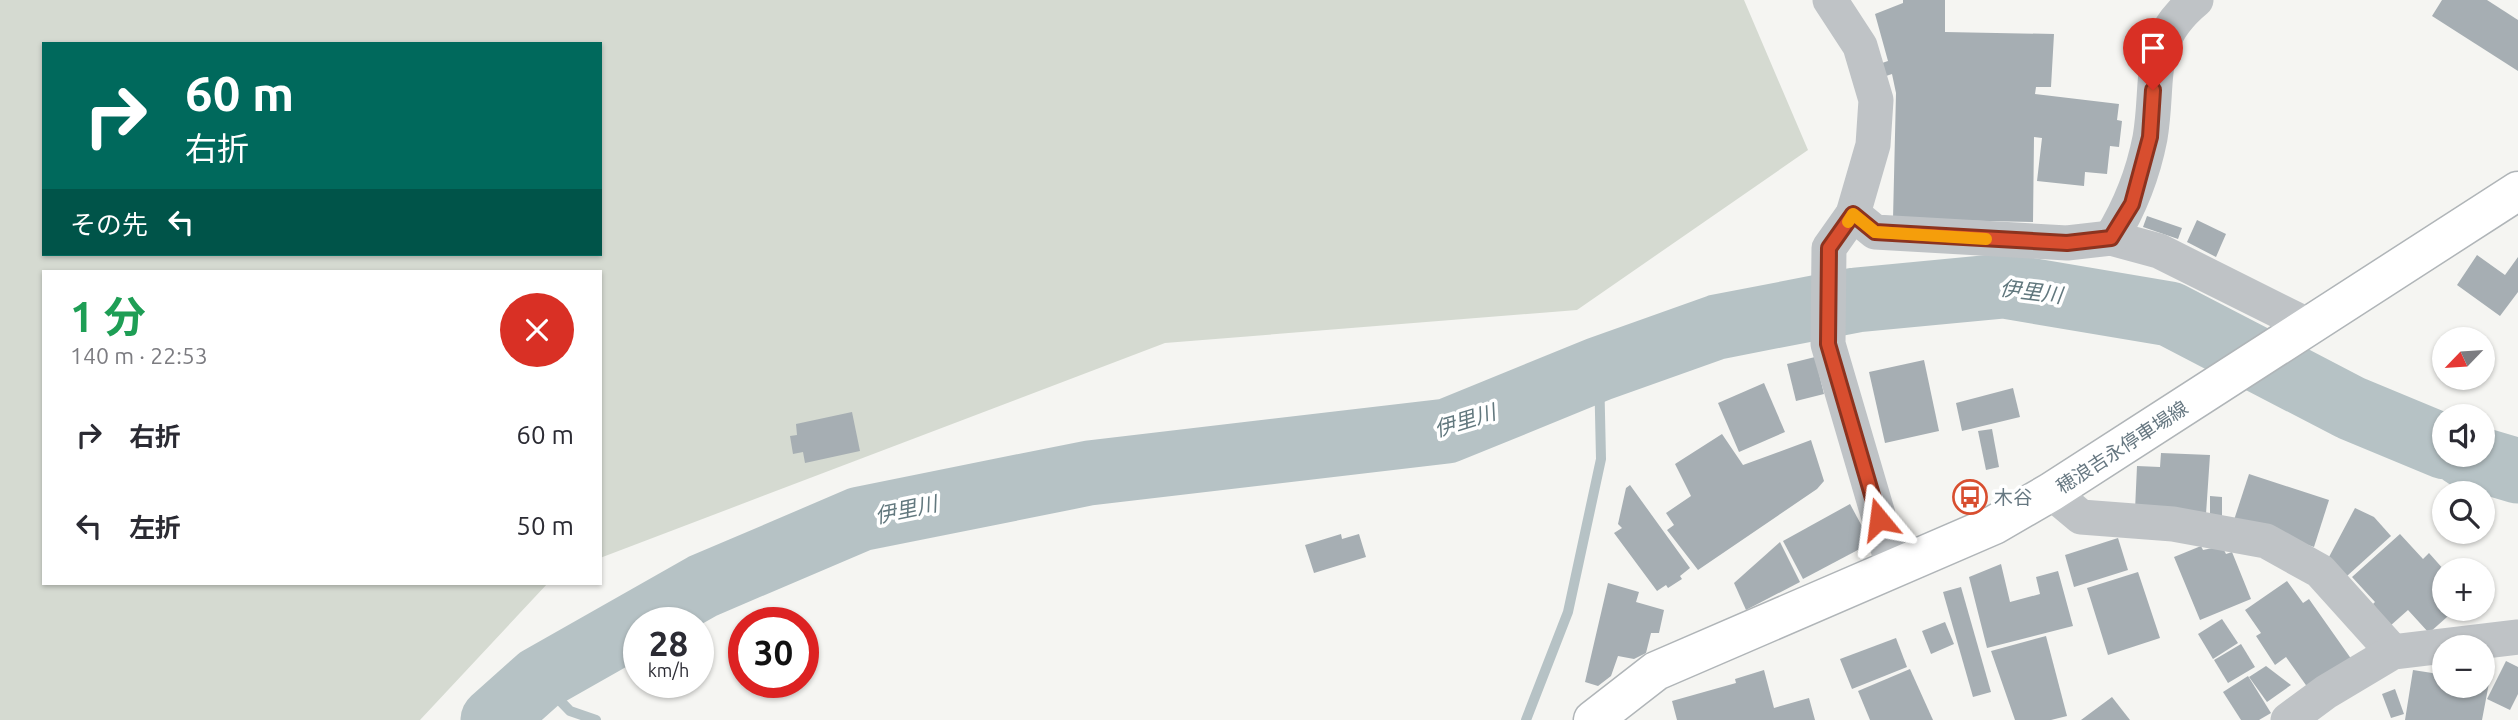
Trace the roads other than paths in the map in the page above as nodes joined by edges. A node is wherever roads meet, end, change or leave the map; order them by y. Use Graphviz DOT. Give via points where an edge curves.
graph roads {
  1 [pos="1830,0"];
  2 [pos="2196,0"];
  3 [pos="2518,191"];
  4 [pos="1853,214"];
  5 [pos="2111,238"];
  6 [pos="2305,329"];
  7 [pos="2051,492"];
  8 [pos="1894,569"];
  9 [pos="2518,637"];
  10 [pos="2393,652"];
  11 [pos="1593,720"];
  12 [pos="2288,720"];
  1 -- 4 [label="street" via="1860,46 1876,100 1873,145"];
  2 -- 5 [label="street" via="2176,17 2159,52 2150,137 2132,204"];
  3 -- 6 [label="main road, 穂浪吉永停車場線"];
  4 -- 5 [label="street" via="1875,232 2067,243"];
  4 -- 8 [label="street" via="1829,248 1828,344"];
  5 -- 6 [label="street" via="2159,251"];
  6 -- 7 [label="main road, 穂浪吉永停車場線"];
  7 -- 8 [label="main road, 穂浪吉永停車場線" via="1994,525"];
  7 -- 10 [label="street" via="2081,517 2173,524 2266,541 2320,571"];
  8 -- 11 [label="main road, 穂浪吉永停車場線" via="1656,671"];
  9 -- 10 [label="street"];
  10 -- 12 [label="street"];
}
